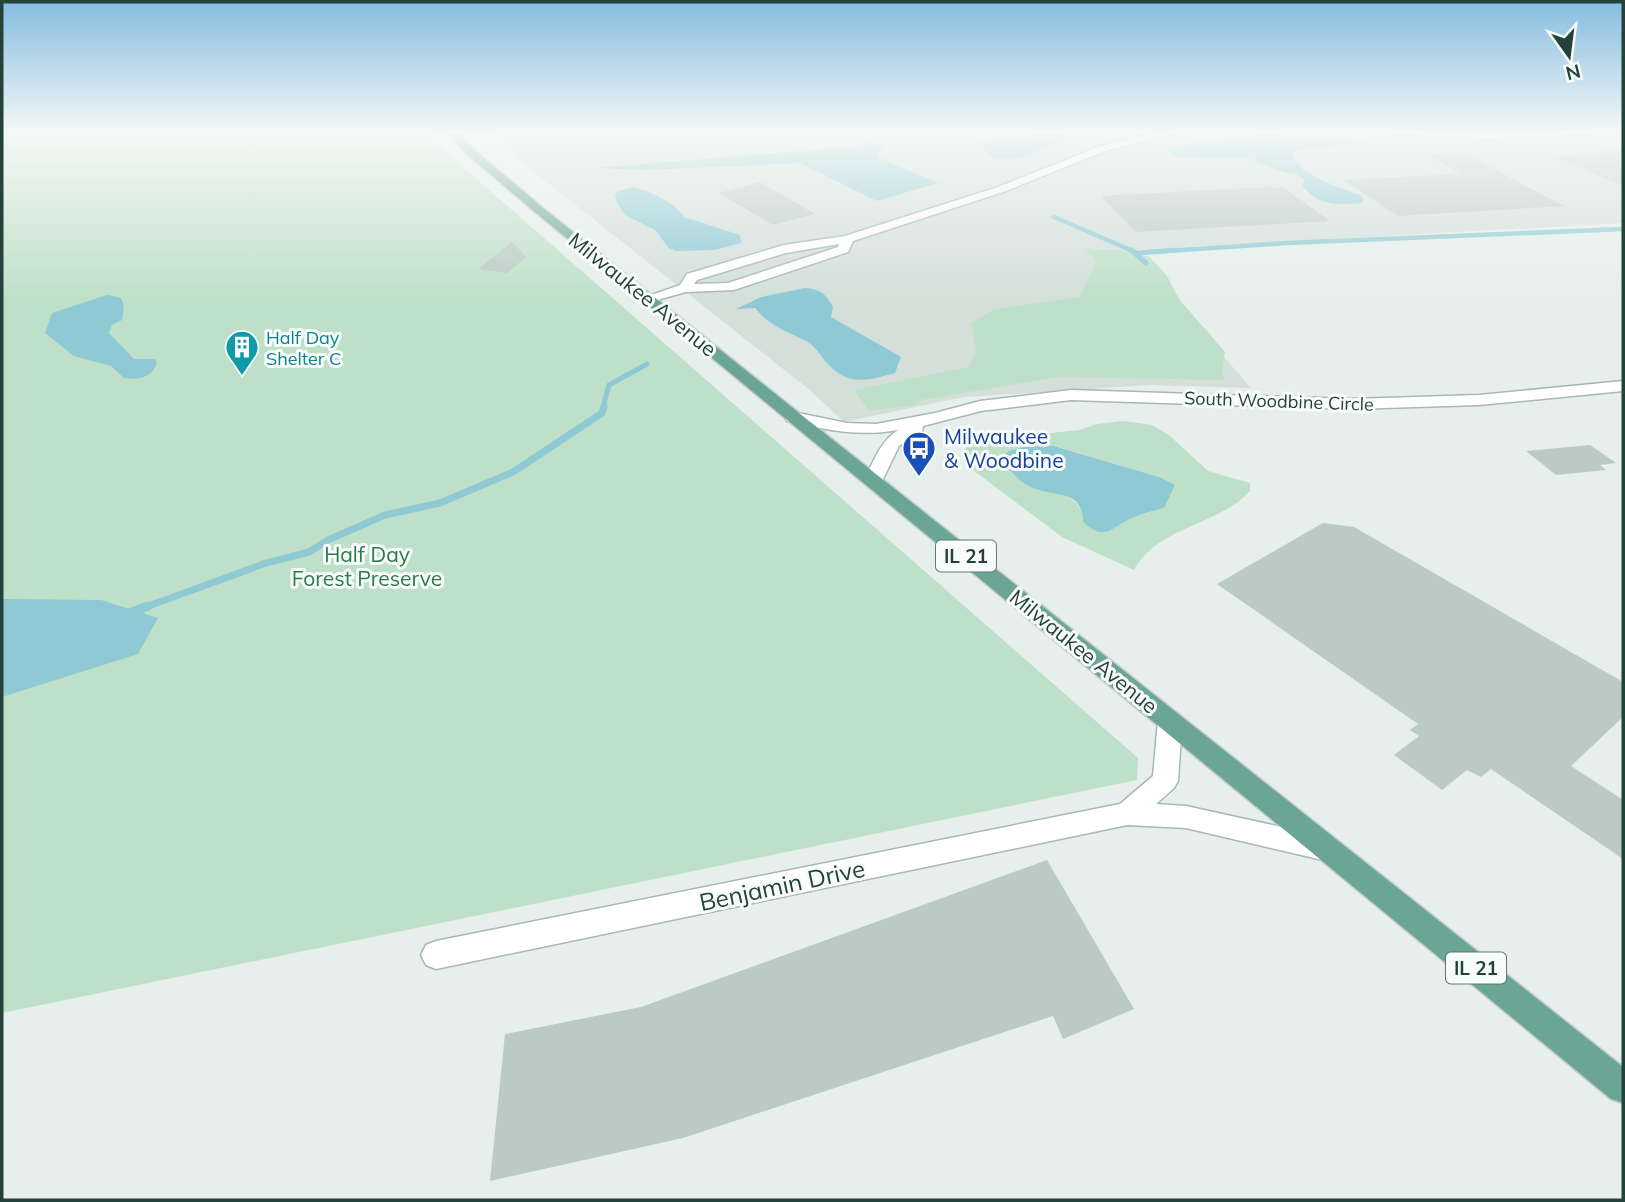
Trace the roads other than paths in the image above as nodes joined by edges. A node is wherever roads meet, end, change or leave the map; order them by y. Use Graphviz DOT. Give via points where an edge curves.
graph roads {
  1 [pos="511,187"];
  2 [pos="1007,187"];
  3 [pos="846,239"];
  4 [pos="685,288"];
  5 [pos="650,298"];
  6 [pos="1623,386"];
  7 [pos="793,417"];
  8 [pos="937,418"];
  9 [pos="873,481"];
  10 [pos="1170,721"];
  11 [pos="1128,814"];
  12 [pos="1329,849"];
  13 [pos="436,955"];
  14 [pos="1623,1087"];
  1 -- 5 [label="main road, Milwaukee Avenue / IL 21"];
  2 -- 3 [label="street"];
  3 -- 4 [label="street" via="784,249 692,277"];
  3 -- 4 [label="street" via="844,249 729,287"];
  4 -- 5 [label="street"];
  5 -- 7 [label="main road, Milwaukee Avenue / IL 21"];
  6 -- 8 [label="street, South Woodbine Circle" via="1479,400 1352,404 1072,395 980,406"];
  7 -- 8 [label="street, South Woodbine Circle" via="876,429"];
  7 -- 9 [label="main road, Milwaukee Avenue / IL 21"];
  8 -- 9 [label="street, South Woodbine Circle" via="891,441"];
  9 -- 10 [label="main road, Milwaukee Avenue / IL 21"];
  10 -- 11 [label="street" via="1165,781"];
  10 -- 12 [label="main road, Milwaukee Avenue / IL 21"];
  11 -- 12 [label="street, Benjamin Drive" via="1186,817"];
  11 -- 13 [label="street, Benjamin Drive"];
  12 -- 14 [label="main road, Milwaukee Avenue / IL 21"];
}
